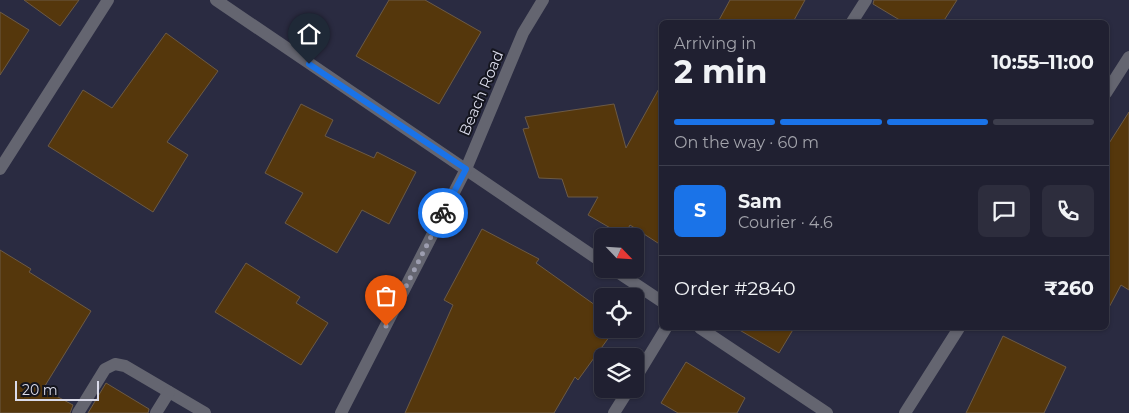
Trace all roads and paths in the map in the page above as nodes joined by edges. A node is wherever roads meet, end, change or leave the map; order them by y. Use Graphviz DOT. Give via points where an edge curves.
graph roads {
  1 [pos="108,0"];
  2 [pos="216,0"];
  3 [pos="543,0"];
  4 [pos="866,0"];
  5 [pos="853,20"];
  6 [pos="1129,57"];
  7 [pos="1109,88"];
  8 [pos="0,169"];
  9 [pos="466,169"];
  10 [pos="594,257"];
  11 [pos="626,278"];
  12 [pos="659,300"];
  13 [pos="665,330"];
  14 [pos="703,330"];
  15 [pos="958,330"];
  16 [pos="644,364"];
  17 [pos="169,392"];
  18 [pos="623,398"];
  19 [pos="78,413"];
  20 [pos="156,413"];
  21 [pos="205,413"];
  22 [pos="342,413"];
  23 [pos="614,413"];
  24 [pos="827,413"];
  25 [pos="905,413"];
  1 -- 8 [label="street"];
  2 -- 9 [label="street"];
  3 -- 9 [label="street, Beach Road" via="523,33"];
  4 -- 5 [label="street"];
  6 -- 7 [label="street"];
  9 -- 10 [label="street"];
  9 -- 22 [label="street, Beach Road"];
  11 -- 12 [label="street"];
  13 -- 16 [label="street"];
  14 -- 24 [label="street"];
  15 -- 25 [label="street"];
  17 -- 19 [label="street" via="125,366 115,364 105,369"];
  17 -- 20 [label="street"];
  17 -- 21 [label="street"];
  18 -- 23 [label="street"];
}
